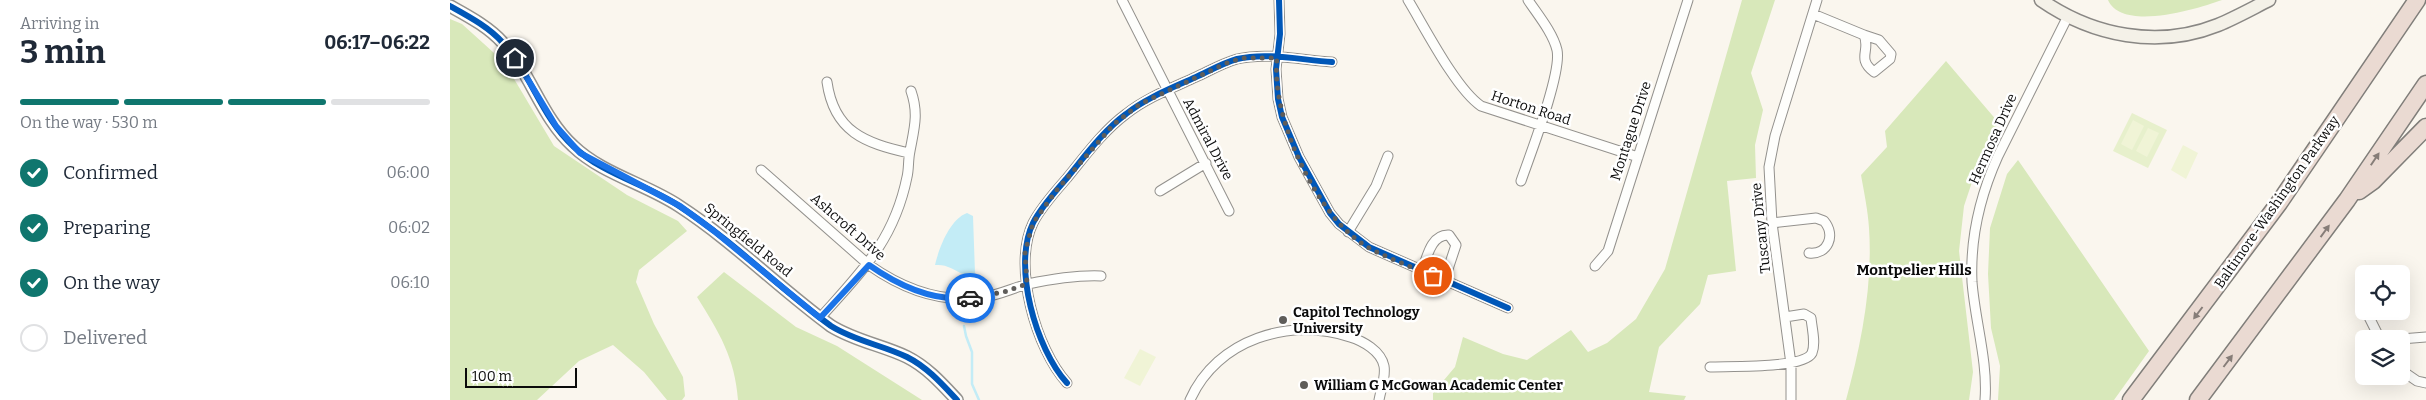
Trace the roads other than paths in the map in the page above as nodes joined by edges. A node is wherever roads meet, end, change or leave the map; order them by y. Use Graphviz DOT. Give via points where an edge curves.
graph roads {
  1 [pos="1122,0"];
  2 [pos="1279,0"];
  3 [pos="1408,0"];
  4 [pos="1528,0"];
  5 [pos="1688,0"];
  6 [pos="1817,0"];
  7 [pos="2041,0"];
  8 [pos="2269,0"];
  9 [pos="2410,0"];
  10 [pos="2417,0"];
  11 [pos="450,6"];
  12 [pos="1813,14"];
  13 [pos="2068,16"];
  14 [pos="1864,34"];
  15 [pos="1277,58"];
  16 [pos="1332,62"];
  17 [pos="2367,72"];
  18 [pos="827,82"];
  19 [pos="2426,84"];
  20 [pos="1167,90"];
  21 [pos="912,91"];
  22 [pos="1540,126"];
  23 [pos="2426,127"];
  24 [pos="909,153"];
  25 [pos="1388,156"];
  26 [pos="1638,157"];
  27 [pos="1206,163"];
  28 [pos="761,170"];
  29 [pos="1521,181"];
  30 [pos="1160,191"];
  31 [pos="2347,200"];
  32 [pos="1229,211"];
  33 [pos="1772,223"];
  34 [pos="1348,232"];
  35 [pos="1809,253"];
  36 [pos="869,265"];
  37 [pos="1595,266"];
  38 [pos="1422,271"];
  39 [pos="1101,276"];
  40 [pos="1444,281"];
  41 [pos="1027,284"];
  42 [pos="1508,308"];
  43 [pos="1785,317"];
  44 [pos="820,318"];
  45 [pos="2426,337"];
  46 [pos="2410,338"];
  47 [pos="1791,364"];
  48 [pos="1710,367"];
  49 [pos="2410,376"];
  50 [pos="1067,383"];
  51 [pos="2426,383"];
  52 [pos="957,400"];
  53 [pos="1190,400"];
  54 [pos="1379,400"];
  55 [pos="1791,400"];
  56 [pos="1985,400"];
  57 [pos="2132,400"];
  58 [pos="2198,400"];
  1 -- 20 [label="street, Admiral Drive"];
  2 -- 15 [label="street"];
  3 -- 22 [label="street, Horton Road" via="1472,100"];
  4 -- 22 [label="street" via="1553,39 1558,60"];
  5 -- 26 [label="street, Montague Drive"];
  6 -- 12 [label="street, Tuscany Drive"];
  7 -- 13 [label="main road"];
  8 -- 13 [label="main road" via="2217,25 2177,36 2134,37 2100,30"];
  9 -- 17 [label="highway"];
  10 -- 17 [label="highway, Baltimore-Washington Parkway"];
  11 -- 44 [label="street, Springfield Road" via="503,42 556,126 580,153 680,206"];
  12 -- 14 [label="street"];
  12 -- 33 [label="street, Tuscany Drive" via="1771,153"];
  13 -- 56 [label="street, Hermosa Drive" via="1998,156 1982,196 1972,251 1972,283"];
  15 -- 16 [label="street"];
  15 -- 20 [label="street" via="1236,60"];
  15 -- 34 [label="street" via="1278,99 1288,135 1318,195"];
  17 -- 57 [label="highway, Baltimore-Washington Parkway, one-way" via="2279,203"];
  18 -- 24 [label="street" via="834,109 852,132 872,143"];
  31 -- 19 [label="highway, one-way"];
  20 -- 27 [label="street, Admiral Drive"];
  20 -- 41 [label="street" via="1140,104 1114,124 1040,212 1033,223 1025,252"];
  21 -- 24 [label="street" via="917,118"];
  22 -- 26 [label="street, Horton Road"];
  22 -- 29 [label="street"];
  23 -- 31 [label="highway" via="2373,181"];
  24 -- 36 [label="street" via="907,178 894,219"];
  25 -- 34 [label="street" via="1376,186"];
  26 -- 37 [label="street, Montague Drive" via="1608,251"];
  27 -- 30 [label="street"];
  27 -- 32 [label="street, Admiral Drive"];
  28 -- 36 [label="street, Ashcroft Drive"];
  58 -- 31 [label="highway, one-way"];
  33 -- 35 [label="street" via="1816,218 1824,221 1830,232 1826,248 1816,254"];
  33 -- 43 [label="street, Tuscany Drive"];
  34 -- 38 [label="street" via="1369,247"];
  36 -- 41 [label="street, Ashcroft Drive" via="908,288 943,299 984,297"];
  36 -- 44 [label="street"];
  38 -- 40 [label="street"];
  38 -- 40 [label="street" via="1436,238 1449,235 1456,245"];
  39 -- 41 [label="street, Ashcroft Drive" via="1070,276"];
  40 -- 42 [label="street"];
  41 -- 50 [label="street" via="1044,346 1058,374"];
  43 -- 47 [label="street, Tuscany Drive"];
  43 -- 47 [label="street" via="1808,315 1813,331 1812,353 1808,358"];
  44 -- 52 [label="street, Springfield Road" via="853,338 916,362"];
  45 -- 46 [label="street"];
  47 -- 48 [label="street"];
  47 -- 55 [label="street, Tuscany Drive"];
  49 -- 51 [label="street"];
  53 -- 54 [label="street" via="1204,377 1228,354 1258,337 1297,328 1344,335 1372,348 1384,366"];
}
